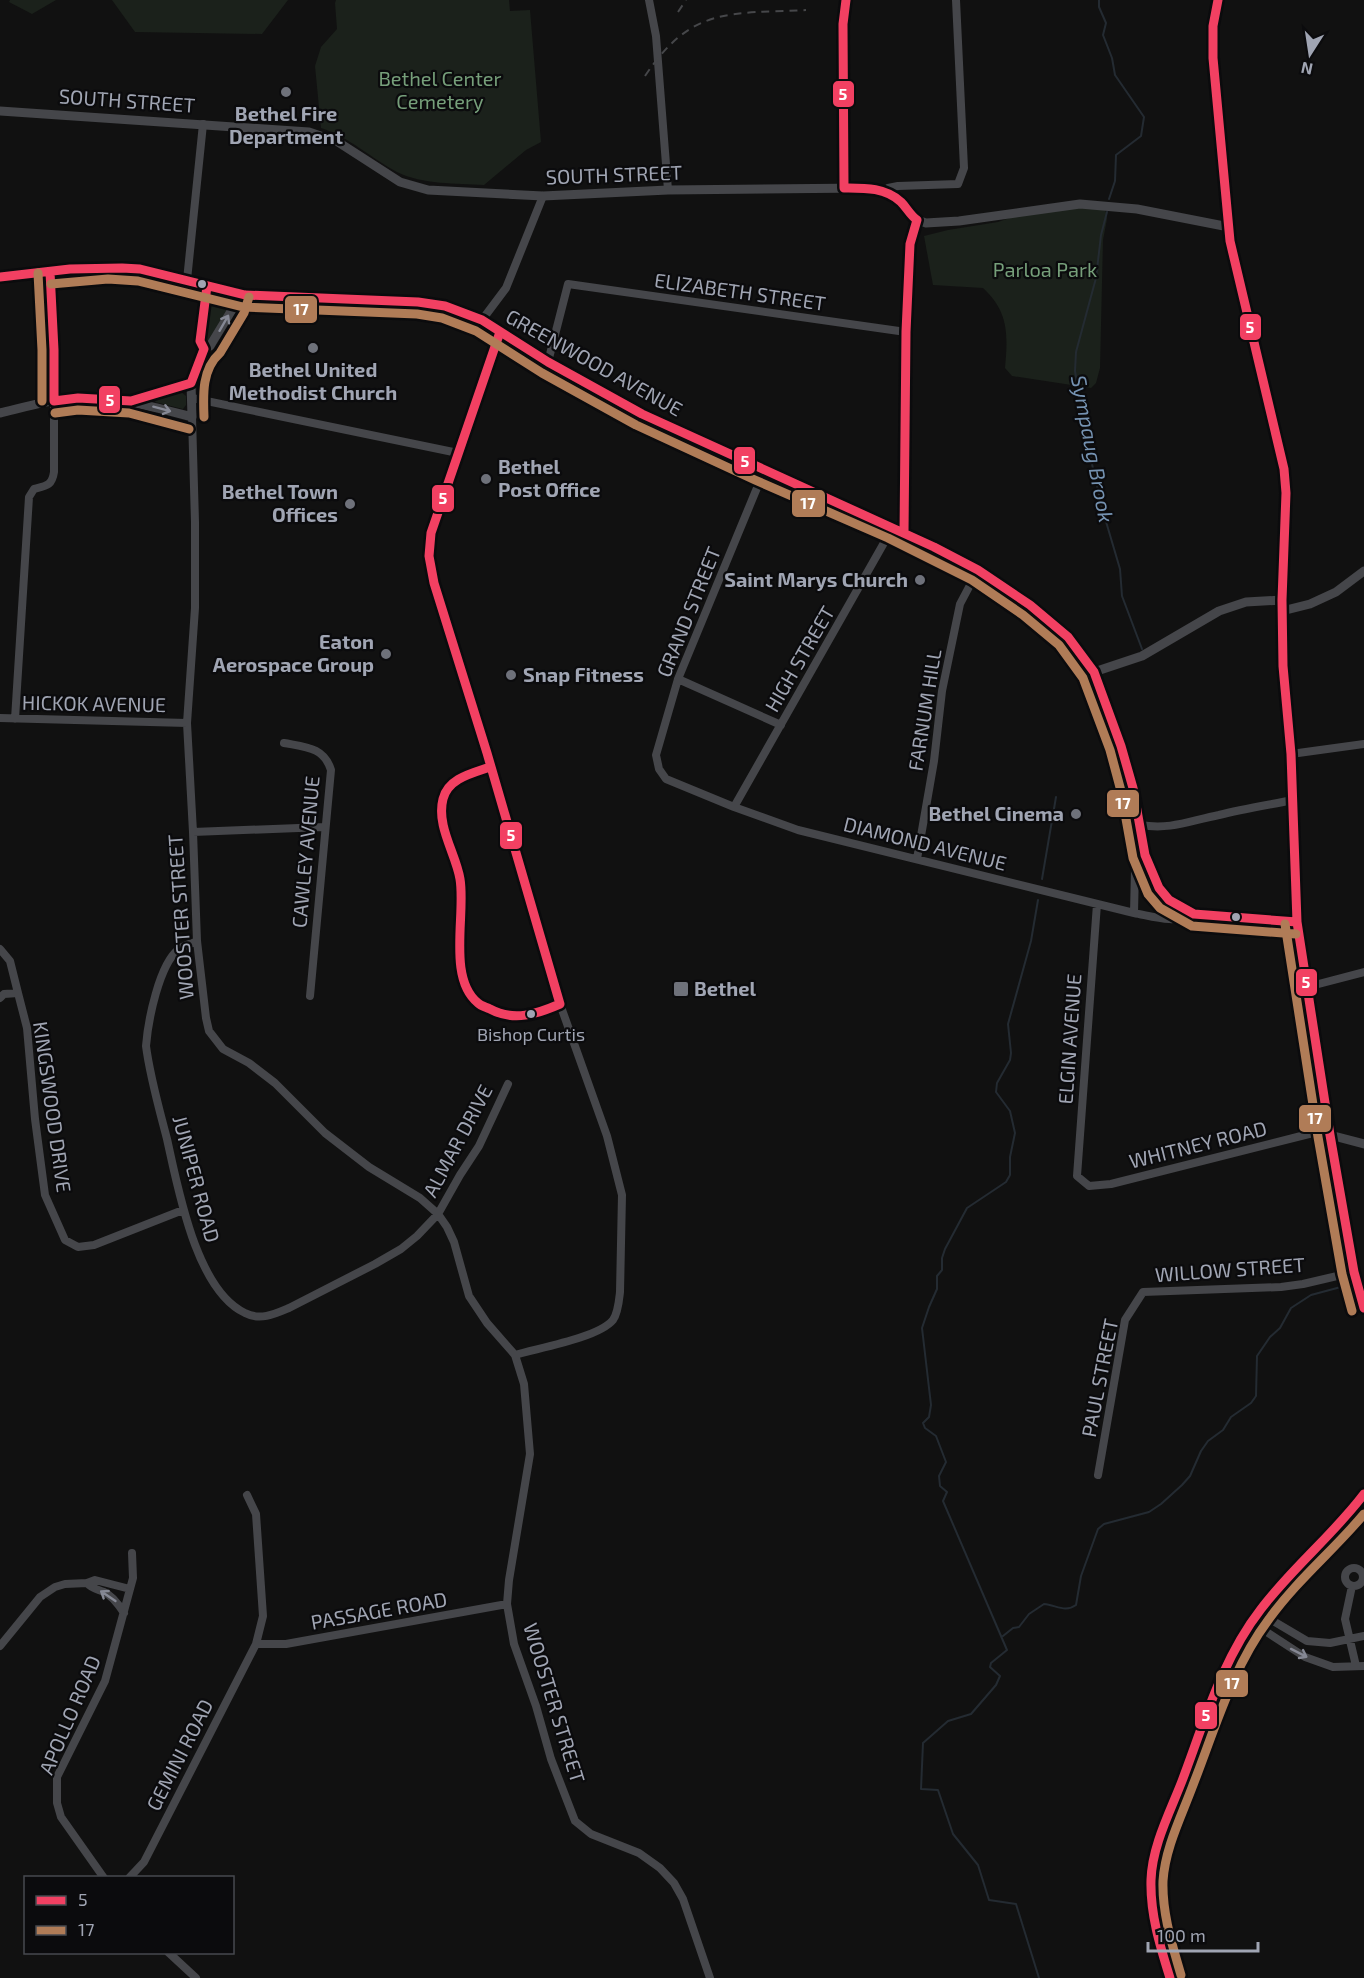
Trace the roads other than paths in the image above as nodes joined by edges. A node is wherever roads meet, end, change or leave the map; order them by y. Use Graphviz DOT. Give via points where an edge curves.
graph roads {
  1 [pos="649,0"];
  2 [pos="846,0"];
  3 [pos="957,0"];
  4 [pos="1218,0"];
  5 [pos="0,111"];
  6 [pos="203,124"];
  7 [pos="844,188"];
  8 [pos="668,190"];
  9 [pos="884,191"];
  10 [pos="543,196"];
  11 [pos="917,220"];
  12 [pos="1228,227"];
  13 [pos="50,272"];
  14 [pos="0,277"];
  15 [pos="187,280"];
  16 [pos="207,286"];
  17 [pos="238,293"];
  18 [pos="482,320"];
  19 [pos="500,332"];
  20 [pos="906,332"];
  21 [pos="204,348"];
  22 [pos="548,362"];
  23 [pos="191,383"];
  24 [pos="192,398"];
  25 [pos="54,401"];
  26 [pos="131,401"];
  27 [pos="0,413"];
  28 [pos="192,417"];
  29 [pos="458,453"];
  30 [pos="764,471"];
  31 [pos="893,527"];
  32 [pos="904,532"];
  33 [pos="978,570"];
  34 [pos="1364,572"];
  35 [pos="1282,600"];
  36 [pos="1282,612"];
  37 [pos="1094,672"];
  38 [pos="678,679"];
  39 [pos="0,718"];
  40 [pos="15,719"];
  41 [pos="187,723"];
  42 [pos="781,725"];
  43 [pos="284,743"];
  44 [pos="1364,744"];
  45 [pos="1292,754"];
  46 [pos="490,767"];
  47 [pos="659,769"];
  48 [pos="1293,800"];
  49 [pos="734,807"];
  50 [pos="1140,825"];
  51 [pos="324,827"];
  52 [pos="193,832"];
  53 [pos="917,859"];
  54 [pos="1097,904"];
  55 [pos="1134,913"];
  56 [pos="1194,914"];
  57 [pos="1297,922"];
  58 [pos="197,941"];
  59 [pos="0,949"];
  60 [pos="1364,972"];
  61 [pos="1307,987"];
  62 [pos="18,993"];
  63 [pos="310,996"];
  64 [pos="0,998"];
  65 [pos="560,1005"];
  66 [pos="508,1084"];
  67 [pos="1330,1135"];
  68 [pos="1364,1144"];
  69 [pos="1077,1176"];
  70 [pos="183,1210"];
  71 [pos="438,1214"];
  72 [pos="1356,1280"];
  73 [pos="1143,1292"];
  74 [pos="1364,1308"];
  75 [pos="514,1355"];
  76 [pos="1098,1475"];
  77 [pos="1364,1494"];
  78 [pos="247,1495"];
  79 [pos="132,1553"];
  80 [pos="87,1583"];
  81 [pos="1352,1586"];
  82 [pos="130,1589"];
  83 [pos="507,1604"];
  84 [pos="124,1613"];
  85 [pos="1254,1617"];
  86 [pos="1364,1636"];
  87 [pos="1349,1639"];
  88 [pos="256,1644"];
  89 [pos="0,1646"];
  90 [pos="1360,1666"];
  91 [pos="104,1876"];
  92 [pos="131,1876"];
  93 [pos="169,1954"];
  94 [pos="710,1977"];
  95 [pos="196,1978"];
  96 [pos="1170,1978"];
  1 -- 8 [label="street" via="656,36"];
  2 -- 7 [label="street"];
  3 -- 9 [label="street" via="964,168 958,184 898,186"];
  4 -- 12 [label="main road" via="1213,58"];
  5 -- 6 [label="street, SOUTH STREET"];
  6 -- 10 [label="street, SOUTH STREET" via="309,132 338,142 400,182 428,190"];
  6 -- 15 [label="street"];
  7 -- 8 [label="street, SOUTH STREET"];
  7 -- 9 [label="street, SOUTH STREET"];
  8 -- 10 [label="street, SOUTH STREET"];
  9 -- 11 [label="street" via="900,201"];
  10 -- 18 [label="street" via="506,288"];
  11 -- 12 [label="street" via="936,224 1080,204 1137,209"];
  11 -- 20 [label="street" via="910,244"];
  12 -- 35 [label="main road" via="1284,469"];
  13 -- 14 [label="main road, GREENWOOD AVENUE"];
  13 -- 15 [label="main road, GREENWOOD AVENUE" via="123,267"];
  13 -- 25 [label="street"];
  15 -- 16 [label="main road, GREENWOOD AVENUE"];
  16 -- 17 [label="main road, GREENWOOD AVENUE"];
  16 -- 21 [label="street" via="200,341"];
  17 -- 18 [label="main road, GREENWOOD AVENUE" via="415,302 445,306"];
  21 -- 17 [label="street, one-way" via="210,346"];
  18 -- 19 [label="main road, GREENWOOD AVENUE"];
  19 -- 22 [label="main road, GREENWOOD AVENUE"];
  19 -- 29 [label="street"];
  20 -- 22 [label="street, ELIZABETH STREET" via="568,284"];
  20 -- 32 [label="street"];
  21 -- 23 [label="street"];
  22 -- 30 [label="main road, GREENWOOD AVENUE" via="642,414"];
  23 -- 24 [label="street, WOOSTER STREET"];
  23 -- 26 [label="street"];
  24 -- 28 [label="street, WOOSTER STREET"];
  24 -- 29 [label="street"];
  25 -- 26 [label="street"];
  25 -- 27 [label="street"];
  25 -- 40 [label="street" via="53,479 46,487 34,489 29,497"];
  26 -- 28 [label="street, one-way"];
  28 -- 41 [label="street, WOOSTER STREET" via="195,608"];
  29 -- 46 [label="street" via="430,533 429,556"];
  30 -- 31 [label="main road, GREENWOOD AVENUE"];
  30 -- 38 [label="street, GRAND STREET"];
  31 -- 32 [label="main road, GREENWOOD AVENUE"];
  31 -- 42 [label="street, HIGH STREET"];
  32 -- 33 [label="main road, GREENWOOD AVENUE"];
  33 -- 37 [label="main road, GREENWOOD AVENUE" via="1051,621"];
  33 -- 53 [label="street, FARNUM HILL" via="960,604 942,691"];
  34 -- 36 [label="street" via="1336,592"];
  35 -- 36 [label="main road"];
  35 -- 37 [label="street" via="1246,602 1219,611 1142,656"];
  36 -- 45 [label="main road"];
  37 -- 50 [label="main road, GREENWOOD AVENUE" via="1122,746"];
  38 -- 42 [label="street"];
  38 -- 47 [label="street, GRAND STREET" via="656,755"];
  39 -- 40 [label="street, HICKOK AVENUE"];
  40 -- 41 [label="street, HICKOK AVENUE"];
  41 -- 52 [label="street, WOOSTER STREET"];
  42 -- 49 [label="street, HIGH STREET"];
  43 -- 51 [label="street, CAWLEY AVENUE" via="307,747 327,759 331,770"];
  44 -- 45 [label="street"];
  45 -- 48 [label="main road"];
  46 -- 65 [label="street"];
  46 -- 65 [label="street" via="459,780 442,800 463,901 462,980 473,1000 509,1017 531,1017"];
  47 -- 49 [label="street, DIAMOND AVENUE" via="666,779"];
  48 -- 50 [label="street" via="1172,827"];
  48 -- 57 [label="main road"];
  49 -- 53 [label="street, DIAMOND AVENUE" via="798,830"];
  50 -- 55 [label="street"];
  50 -- 56 [label="main road, GREENWOOD AVENUE" via="1145,855 1159,888 1169,900"];
  51 -- 52 [label="street"];
  51 -- 63 [label="street, CAWLEY AVENUE"];
  52 -- 58 [label="street, WOOSTER STREET"];
  53 -- 54 [label="street, DIAMOND AVENUE"];
  54 -- 55 [label="street, DIAMOND AVENUE"];
  54 -- 69 [label="street, ELGIN AVENUE"];
  55 -- 56 [label="street, DIAMOND AVENUE" via="1171,920"];
  56 -- 57 [label="main road, GREENWOOD AVENUE"];
  57 -- 61 [label="main road"];
  58 -- 70 [label="street, JUNIPER ROAD" via="178,949 164,971 147,1024 146,1046"];
  58 -- 71 [label="street, WOOSTER STREET" via="206,1018 214,1040 275,1083 324,1133"];
  59 -- 62 [label="street, KINGSWOOD DRIVE" via="10,961"];
  60 -- 61 [label="street"];
  61 -- 67 [label="main road"];
  62 -- 64 [label="street"];
  62 -- 70 [label="street, KINGSWOOD DRIVE" via="27,1028 45,1195 66,1240 78,1247 94,1245"];
  65 -- 75 [label="street" via="607,1136 622,1195 618,1306 614,1319 604,1327"];
  66 -- 71 [label="street, ALMAR DRIVE" via="479,1146"];
  67 -- 68 [label="street"];
  67 -- 69 [label="street, WHITNEY ROAD" via="1313,1133 1111,1184 1089,1186"];
  67 -- 72 [label="main road"];
  70 -- 71 [label="street, JUNIPER ROAD" via="198,1254 216,1285 230,1303 246,1314 262,1317 289,1308 401,1249"];
  71 -- 75 [label="street, WOOSTER STREET" via="454,1242 469,1296"];
  72 -- 73 [label="street, WILLOW STREET"];
  72 -- 74 [label="main road"];
  73 -- 76 [label="street, PAUL STREET" via="1125,1320"];
  75 -- 83 [label="street, WOOSTER STREET" via="524,1384 530,1454"];
  77 -- 85 [label="main road"];
  78 -- 88 [label="street, GEMINI ROAD" via="255,1514 263,1616"];
  79 -- 82 [label="street, APOLLO ROAD"];
  80 -- 82 [label="street" via="95,1580"];
  84 -- 80 [label="street, one-way" via="107,1593"];
  80 -- 89 [label="street" via="65,1584 47,1592"];
  81 -- 87 [label="street" via="1345,1619"];
  82 -- 84 [label="street, APOLLO ROAD"];
  83 -- 88 [label="street, PASSAGE ROAD" via="286,1644"];
  83 -- 94 [label="street, WOOSTER STREET" via="514,1644 575,1821 591,1834 639,1853 674,1883"];
  84 -- 91 [label="street, APOLLO ROAD" via="105,1681 57,1777 60,1817"];
  85 -- 87 [label="street" via="1268,1618 1306,1641 1330,1643"];
  85 -- 90 [label="street, one-way" via="1262,1629 1305,1657 1333,1667"];
  85 -- 96 [label="main road" via="1220,1681 1158,1843 1151,1879 1153,1912"];
  86 -- 87 [label="street"];
  87 -- 90 [label="street"];
  88 -- 92 [label="street, GEMINI ROAD" via="144,1862"];
  93 -- 95 [label="street"];
}
